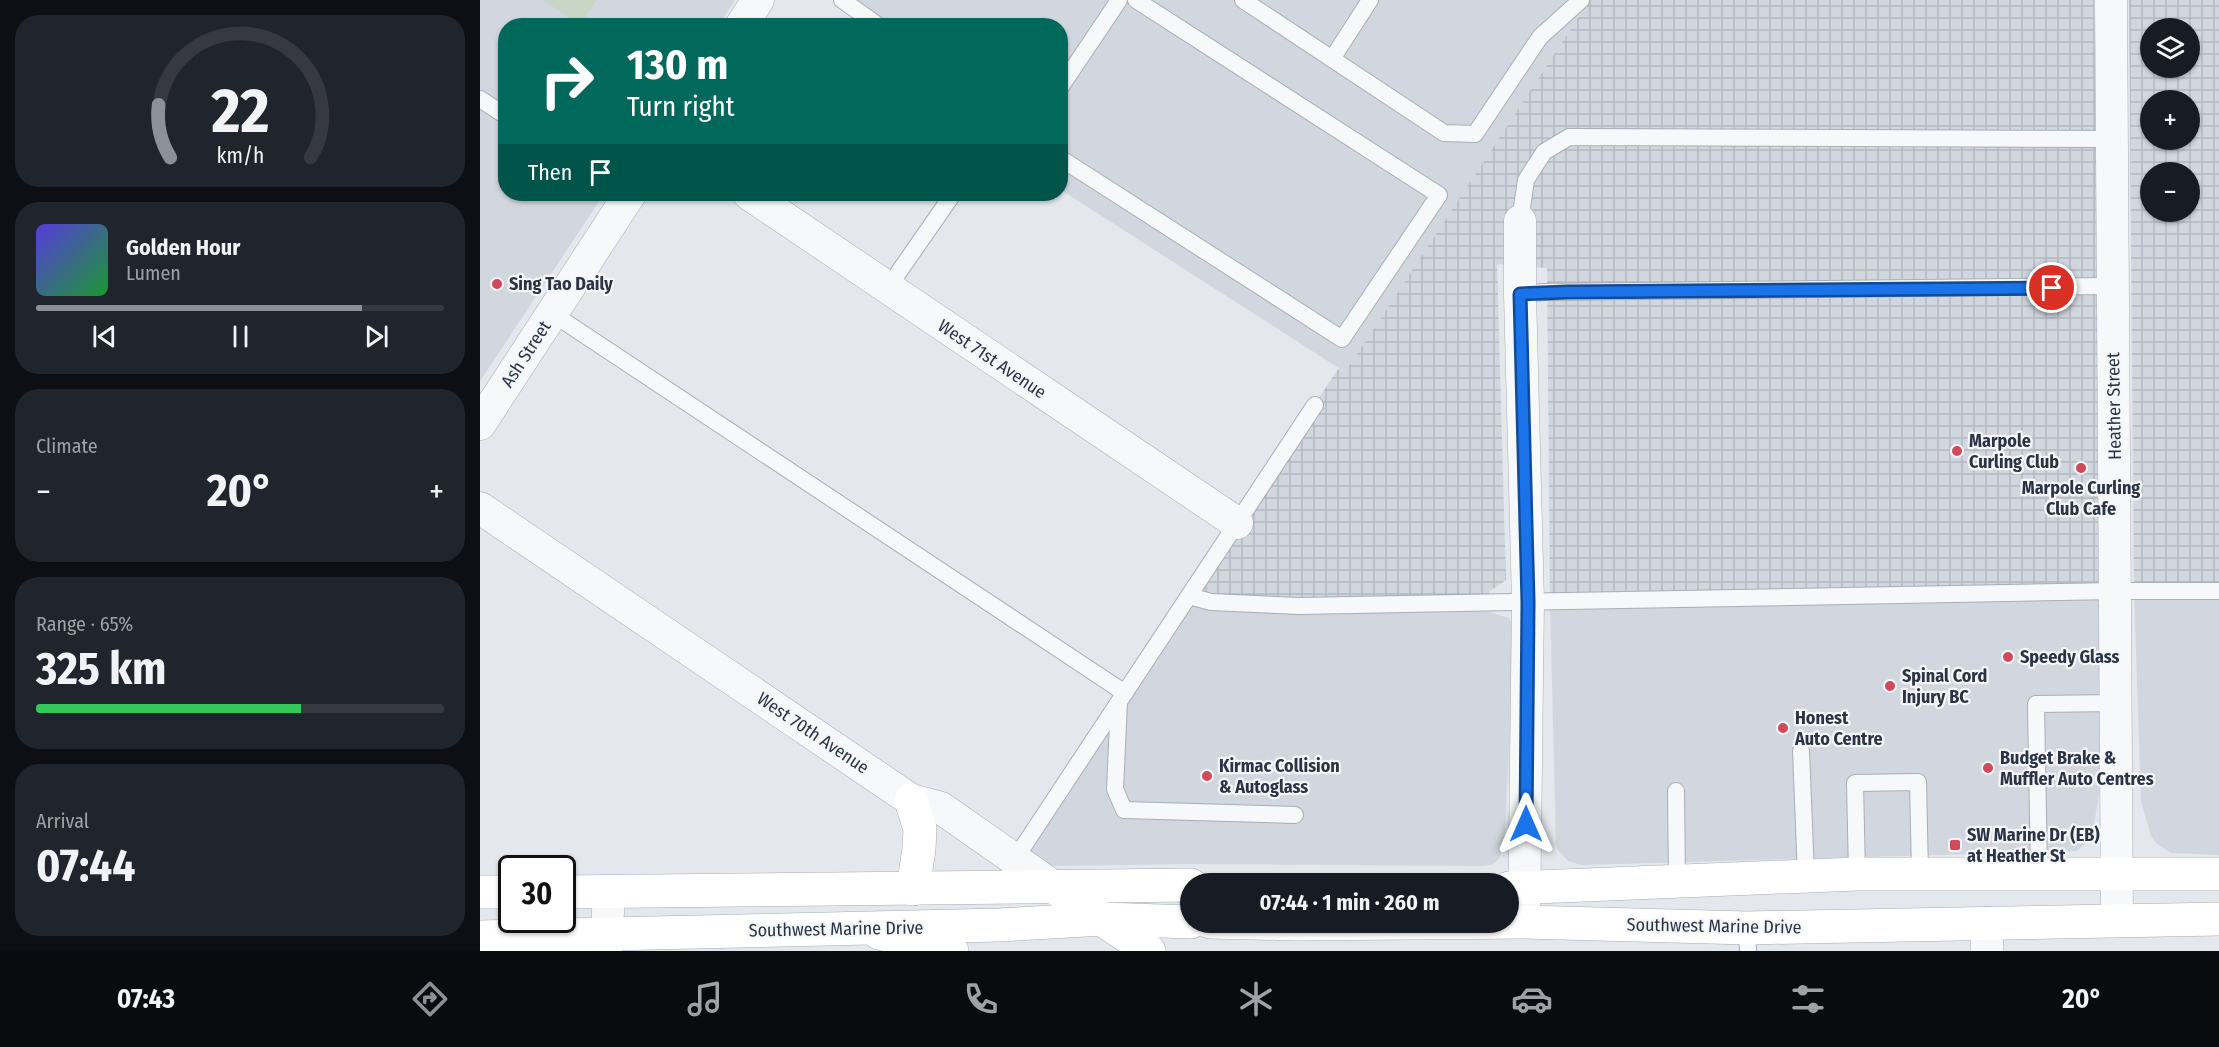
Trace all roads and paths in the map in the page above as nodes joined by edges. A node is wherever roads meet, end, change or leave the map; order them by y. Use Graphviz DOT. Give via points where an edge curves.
graph roads {
  1 [pos="758,0"];
  2 [pos="842,0"];
  3 [pos="1119,0"];
  4 [pos="1136,0"];
  5 [pos="1242,0"];
  6 [pos="1370,0"];
  7 [pos="1581,0"];
  8 [pos="2111,0"];
  9 [pos="746,18"];
  10 [pos="868,18"];
  11 [pos="1332,59"];
  12 [pos="1068,76"];
  13 [pos="480,99"];
  14 [pos="498,111"];
  15 [pos="2112,139"];
  16 [pos="1068,163"];
  17 [pos="623,201"];
  18 [pos="759,201"];
  19 [pos="948,201"];
  20 [pos="1520,221"];
  21 [pos="2113,286"];
  22 [pos="887,289"];
  23 [pos="1520,294"];
  24 [pos="552,314"];
  25 [pos="1315,405"];
  26 [pos="480,424"];
  27 [pos="480,508"];
  28 [pos="1237,522"];
  29 [pos="2115,591"];
  30 [pos="2219,591"];
  31 [pos="1189,596"];
  32 [pos="1528,602"];
  33 [pos="1122,697"];
  34 [pos="2116,703"];
  35 [pos="1802,751"];
  36 [pos="1676,791"];
  37 [pos="911,800"];
  38 [pos="1295,815"];
  39 [pos="1015,859"];
  40 [pos="1518,873"];
  41 [pos="1857,874"];
  42 [pos="1920,874"];
  43 [pos="2039,874"];
  44 [pos="2117,874"];
  45 [pos="2219,874"];
  46 [pos="1806,876"];
  47 [pos="1677,882"];
  48 [pos="1180,885"];
  49 [pos="1054,886"];
  50 [pos="913,889"];
  51 [pos="1519,889"];
  52 [pos="609,891"];
  53 [pos="480,892"];
  54 [pos="498,892"];
  55 [pos="576,892"];
  56 [pos="1519,898"];
  57 [pos="1103,919"];
  58 [pos="2219,919"];
  59 [pos="2117,921"];
  60 [pos="1180,922"];
  61 [pos="1519,922"];
  62 [pos="1524,922"];
  63 [pos="862,929"];
  64 [pos="1292,933"];
  65 [pos="480,937"];
  66 [pos="1987,937"];
  67 [pos="1747,939"];
  68 [pos="606,943"];
  69 [pos="952,951"];
  70 [pos="1149,951"];
  71 [pos="1279,951"];
  1 -- 9 [label="street"];
  2 -- 10 [label="lane"];
  3 -- 12 [label="lane"];
  4 -- 16 [label="lane" via="1439,195 1342,339"];
  5 -- 11 [label="lane"];
  6 -- 11 [label="lane"];
  7 -- 11 [label="lane" via="1540,37 1475,134 1444,133"];
  8 -- 15 [label="street, Heather Street"];
  13 -- 14 [label="lane"];
  15 -- 20 [label="lane" via="1569,137 1544,152 1526,180"];
  15 -- 21 [label="street, Heather Street"];
  17 -- 24 [label="street, Ash Street"];
  18 -- 22 [label="street, West 71st Avenue"];
  19 -- 22 [label="lane"];
  20 -- 23 [label="street"];
  21 -- 23 [label="lane"];
  21 -- 29 [label="street, Heather Street"];
  22 -- 28 [label="street, West 71st Avenue"];
  23 -- 32 [label="street"];
  24 -- 26 [label="street, Ash Street"];
  24 -- 33 [label="lane"];
  25 -- 28 [label="lane"];
  27 -- 37 [label="street, West 70th Avenue"];
  28 -- 31 [label="lane"];
  29 -- 30 [label="lane"];
  29 -- 32 [label="lane"];
  29 -- 34 [label="street, Heather Street"];
  31 -- 32 [label="lane" via="1211,602 1299,606"];
  31 -- 33 [label="lane"];
  32 -- 40 [label="street"];
  33 -- 38 [label="lane" via="1115,789 1124,810"];
  33 -- 39 [label="lane"];
  34 -- 43 [label="lane" via="2036,704"];
  34 -- 44 [label="street, Heather Street"];
  35 -- 46 [label="lane"];
  36 -- 47 [label="lane"];
  37 -- 39 [label="street, West 70th Avenue" via="940,808"];
  37 -- 50 [label="main road" via="920,830"];
  39 -- 49 [label="street, West 70th Avenue"];
  41 -- 42 [label="main road"];
  41 -- 42 [label="lane" via="1855,783 1918,782"];
  41 -- 46 [label="main road"];
  42 -- 43 [label="main road"];
  43 -- 44 [label="main road"];
  44 -- 45 [label="main road"];
  44 -- 59 [label="street, Heather Street"];
  46 -- 47 [label="main road"];
  47 -- 51 [label="main road"];
  48 -- 49 [label="main road"];
  49 -- 50 [label="main road"];
  49 -- 57 [label="main road, West 70th Avenue"];
  50 -- 52 [label="main road"];
  52 -- 55 [label="main road"];
  52 -- 68 [label="street"];
  53 -- 54 [label="main road"];
  56 -- 62 [label="street"];
  57 -- 60 [label="main road, Southwest Marine Drive"];
  57 -- 63 [label="main road, Southwest Marine Drive"];
  57 -- 70 [label="main road, West 70th Avenue"];
  58 -- 59 [label="main road, Southwest Marine Drive"];
  59 -- 66 [label="main road, Southwest Marine Drive"];
  61 -- 62 [label="main road, Southwest Marine Drive"];
  62 -- 67 [label="main road, Southwest Marine Drive"];
  63 -- 68 [label="main road, Southwest Marine Drive"];
  63 -- 69 [label="main road"];
  64 -- 71 [label="main road"];
  65 -- 68 [label="main road, Southwest Marine Drive"];
  66 -- 67 [label="main road, Southwest Marine Drive"];
}
